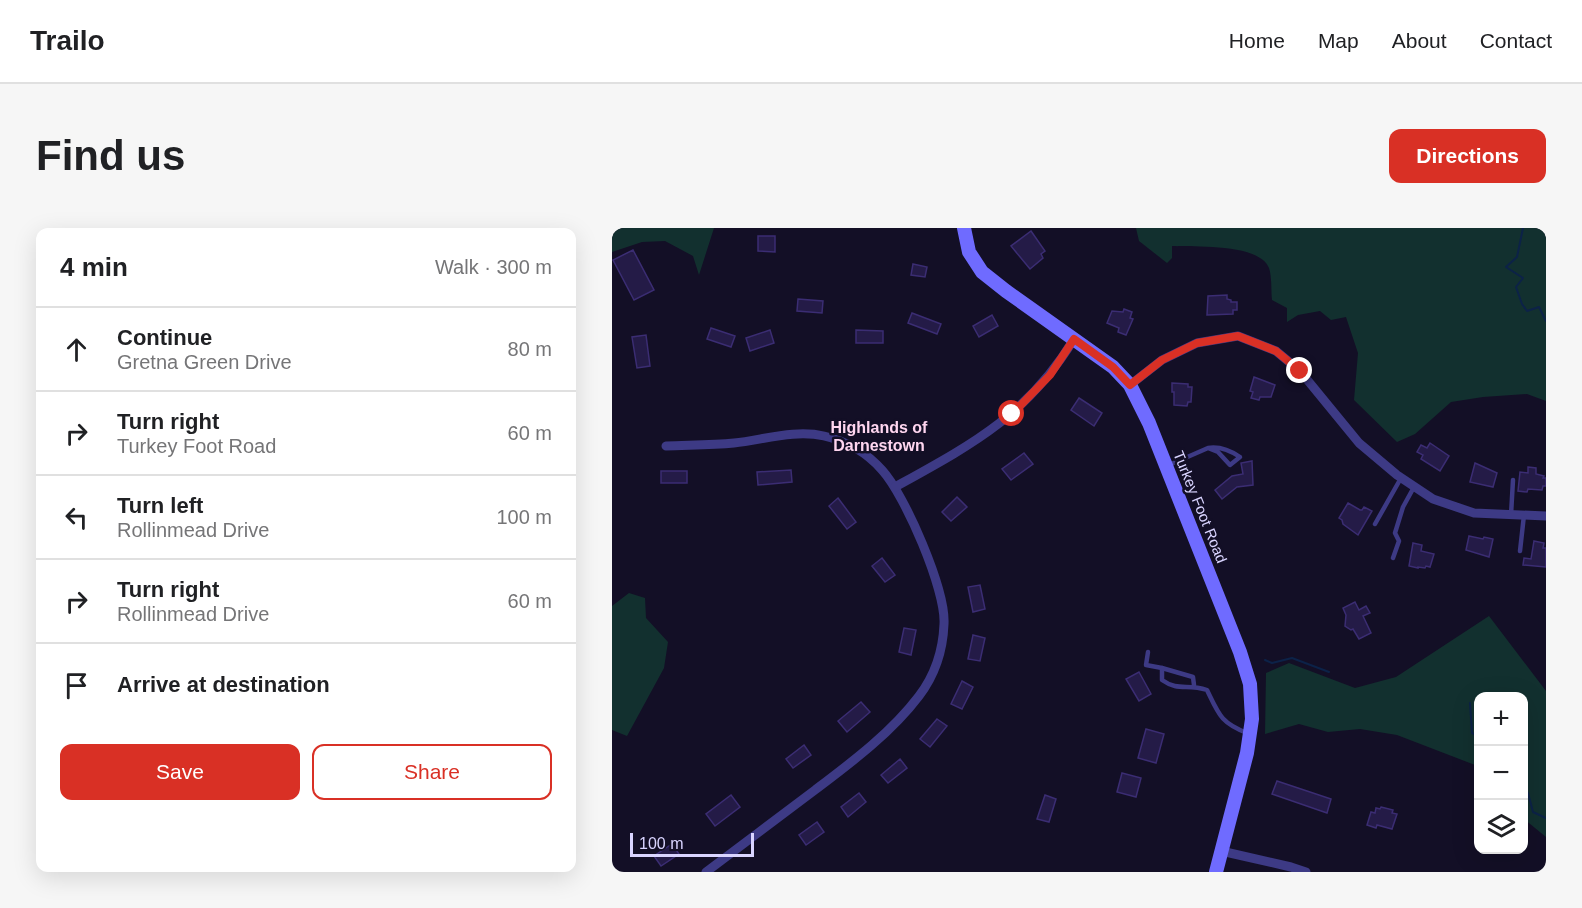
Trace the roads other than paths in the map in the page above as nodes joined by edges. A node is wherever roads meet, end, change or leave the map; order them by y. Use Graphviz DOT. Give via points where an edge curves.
graph roads {
  1 [pos="964,228"];
  2 [pos="1074,339"];
  3 [pos="1130,385"];
  4 [pos="666,446"];
  5 [pos="1209,448"];
  6 [pos="1166,466"];
  7 [pos="1401,478"];
  8 [pos="1513,480"];
  9 [pos="1414,487"];
  10 [pos="895,488"];
  11 [pos="1511,515"];
  12 [pos="1524,515"];
  13 [pos="1546,516"];
  14 [pos="1375,524"];
  15 [pos="1520,551"];
  16 [pos="1393,558"];
  17 [pos="1148,652"];
  18 [pos="1161,668"];
  19 [pos="1194,685"];
  20 [pos="1250,734"];
  21 [pos="1221,851"];
  22 [pos="706,872"];
  23 [pos="1216,872"];
  24 [pos="1306,872"];
  1 -- 2 [label="street, Turkey Foot Road" via="969,252 982,272"];
  2 -- 3 [label="street, Turkey Foot Road" via="1113,367"];
  2 -- 10 [label="street" via="1050,375 1005,421"];
  3 -- 6 [label="street, Turkey Foot Road"];
  3 -- 7 [label="street" via="1162,360 1197,343 1238,336 1276,351 1300,371 1359,443"];
  4 -- 10 [label="street" via="791,435 824,436 864,454"];
  5 -- 5 [label="lane" via="1230,465 1240,457 1231,451"];
  5 -- 6 [label="lane"];
  6 -- 20 [label="street, Turkey Foot Road" via="1240,652 1253,701"];
  7 -- 9 [label="street"];
  7 -- 14 [label="lane"];
  8 -- 11 [label="lane"];
  9 -- 11 [label="street" via="1433,499 1474,513"];
  9 -- 16 [label="lane" via="1395,533 1399,541"];
  10 -- 22 [label="street" via="919,537 942,600 945,622 937,664 920,695 879,740"];
  11 -- 12 [label="street"];
  12 -- 13 [label="street"];
  12 -- 15 [label="lane"];
  17 -- 18 [label="lane" via="1146,665"];
  18 -- 19 [label="lane" via="1193,677"];
  18 -- 19 [label="lane" via="1162,680 1173,688"];
  19 -- 20 [label="lane" via="1207,690 1229,726"];
  20 -- 21 [label="street, Turkey Foot Road"];
  21 -- 23 [label="street, Turkey Foot Road"];
  21 -- 24 [label="street"];
}
